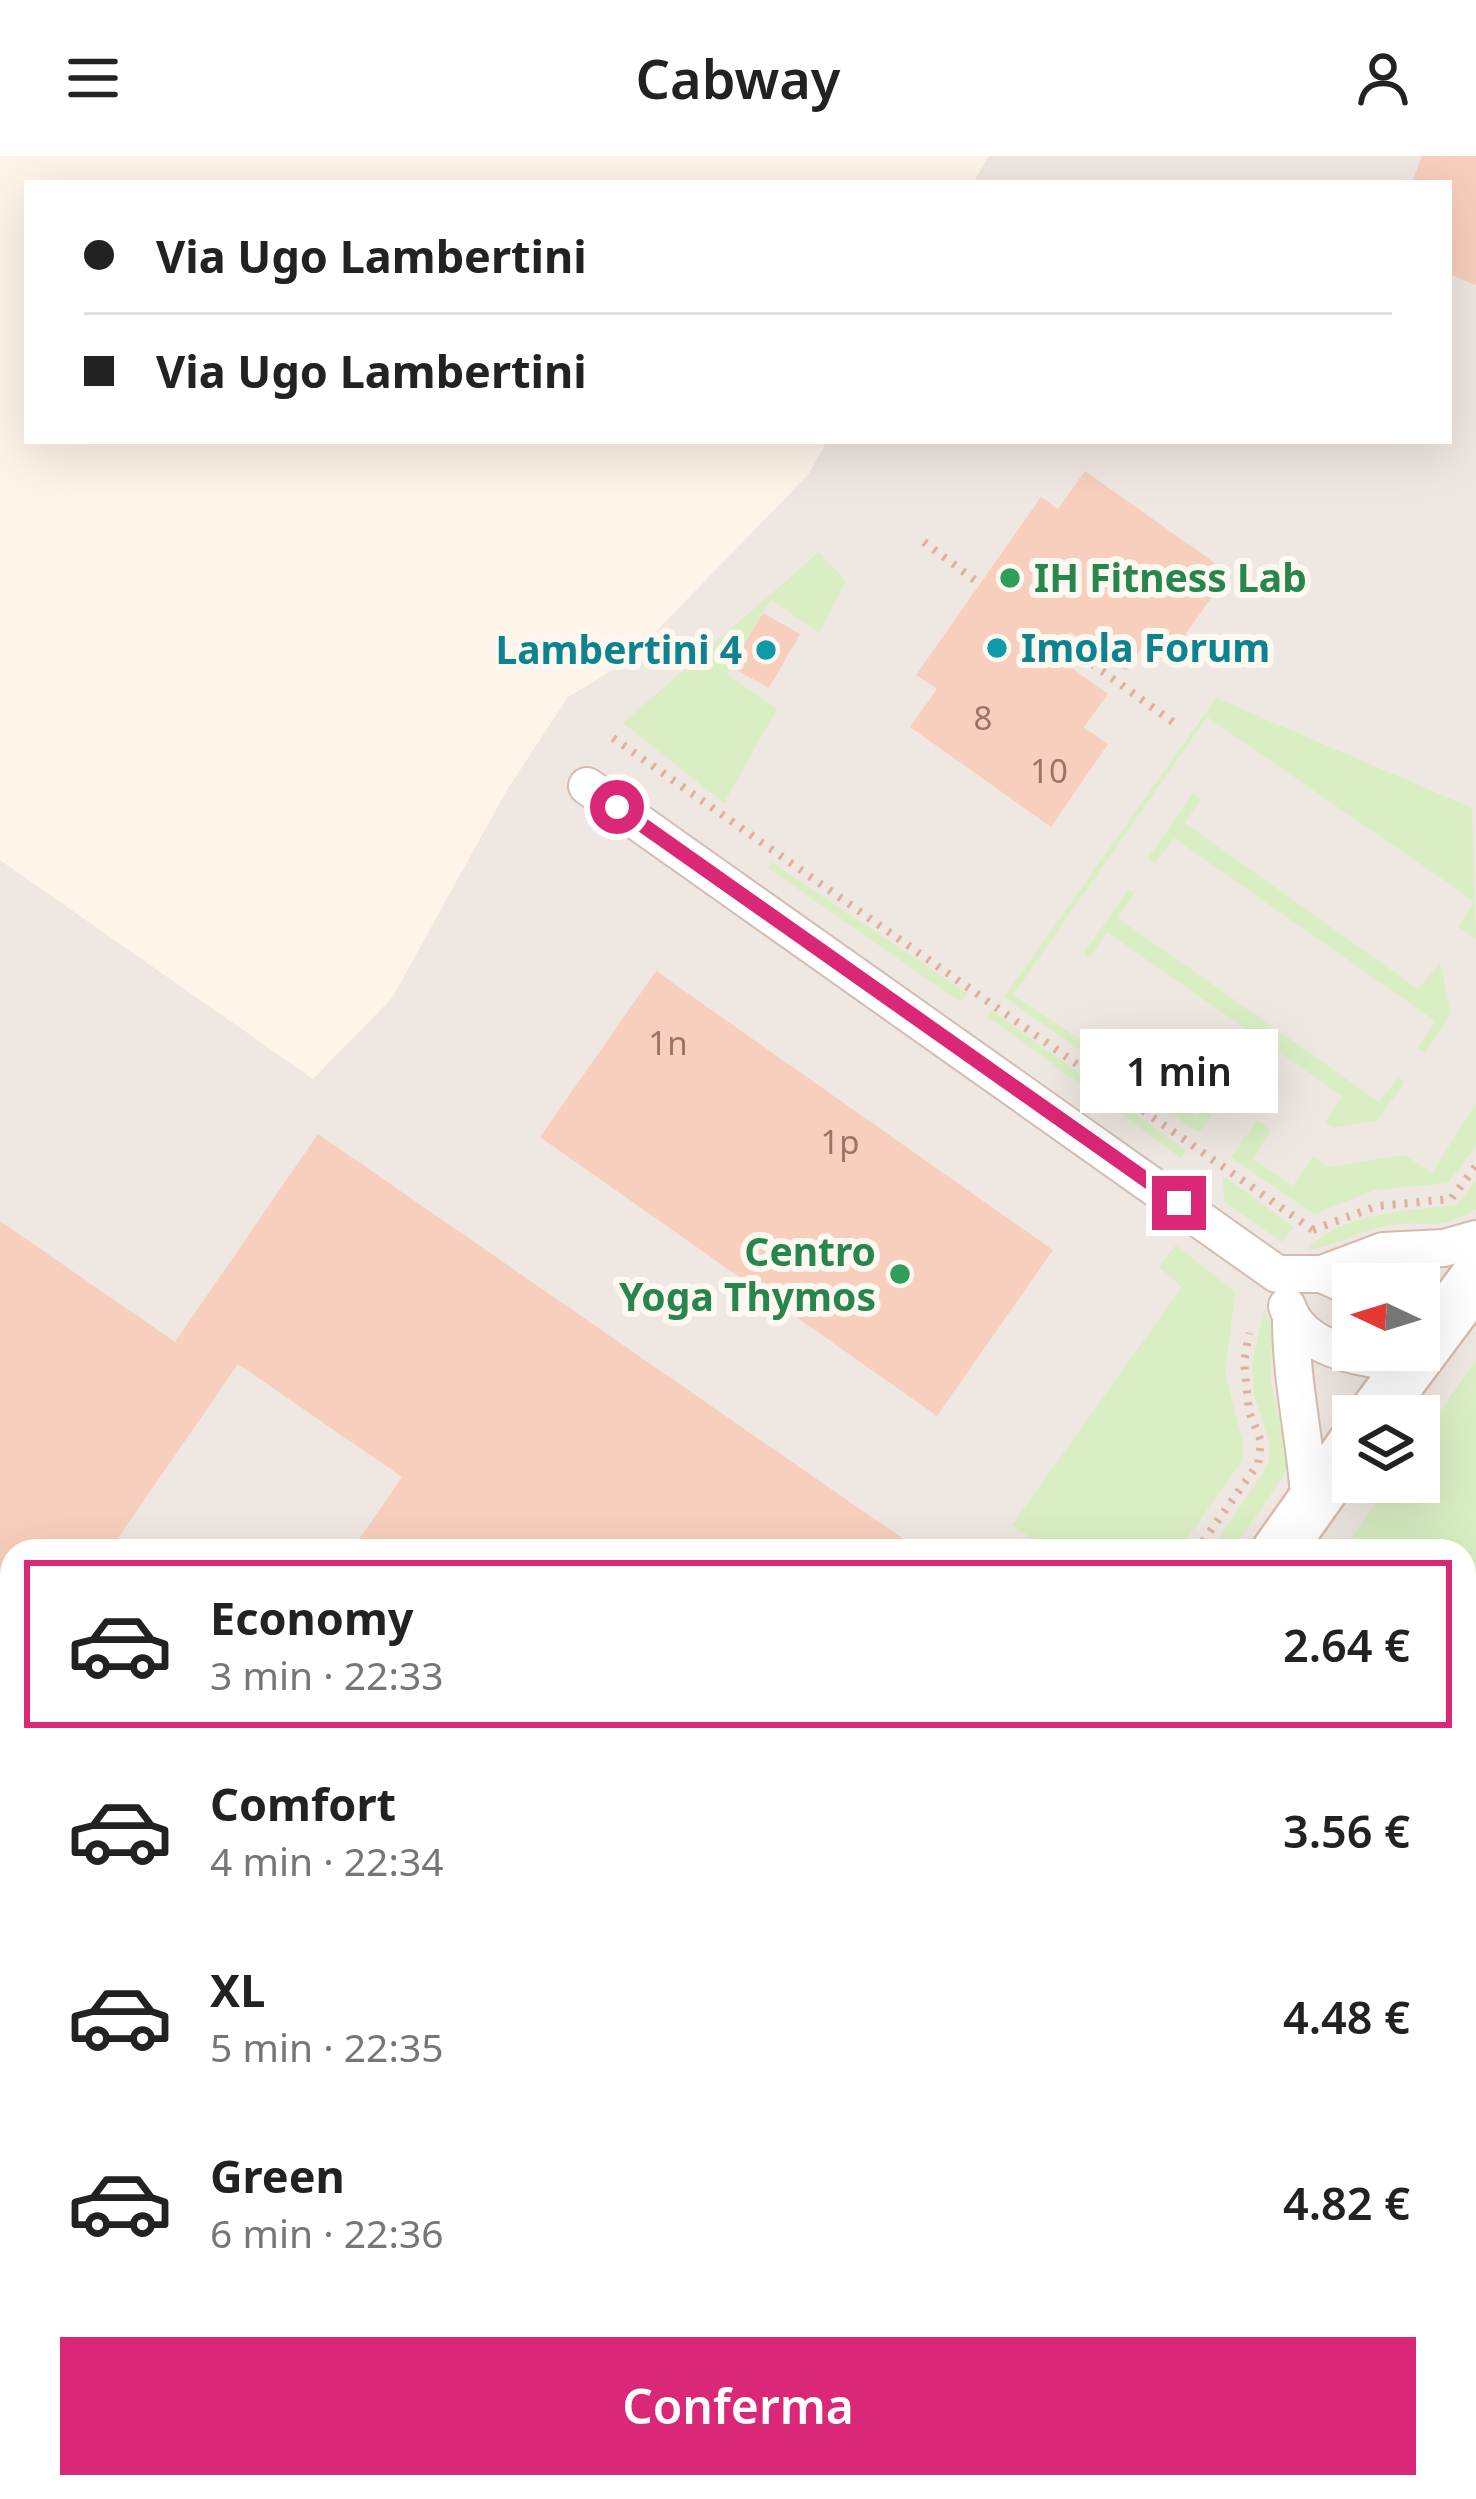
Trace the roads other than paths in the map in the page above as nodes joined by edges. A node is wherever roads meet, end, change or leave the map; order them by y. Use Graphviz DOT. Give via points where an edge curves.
graph roads {
  1 [pos="587,785"];
  2 [pos="1476,1239"];
  3 [pos="1365,1263"];
  4 [pos="1277,1274"];
  5 [pos="1476,1279"];
  6 [pos="1332,1280"];
  7 [pos="1291,1318"];
  8 [pos="1440,1318"];
  9 [pos="1332,1346"];
  10 [pos="1332,1475"];
  11 [pos="1310,1508"];
  12 [pos="1288,1539"];
  1 -- 4 [label="street"];
  2 -- 3 [label="street" via="1383,1251"];
  4 -- 6 [label="street"];
  4 -- 7 [label="street"];
  5 -- 8 [label="main road"];
  7 -- 9 [label="street"];
  7 -- 11 [label="street" via="1291,1385 1305,1432"];
  10 -- 11 [label="main road"];
  11 -- 12 [label="main road"];
}
